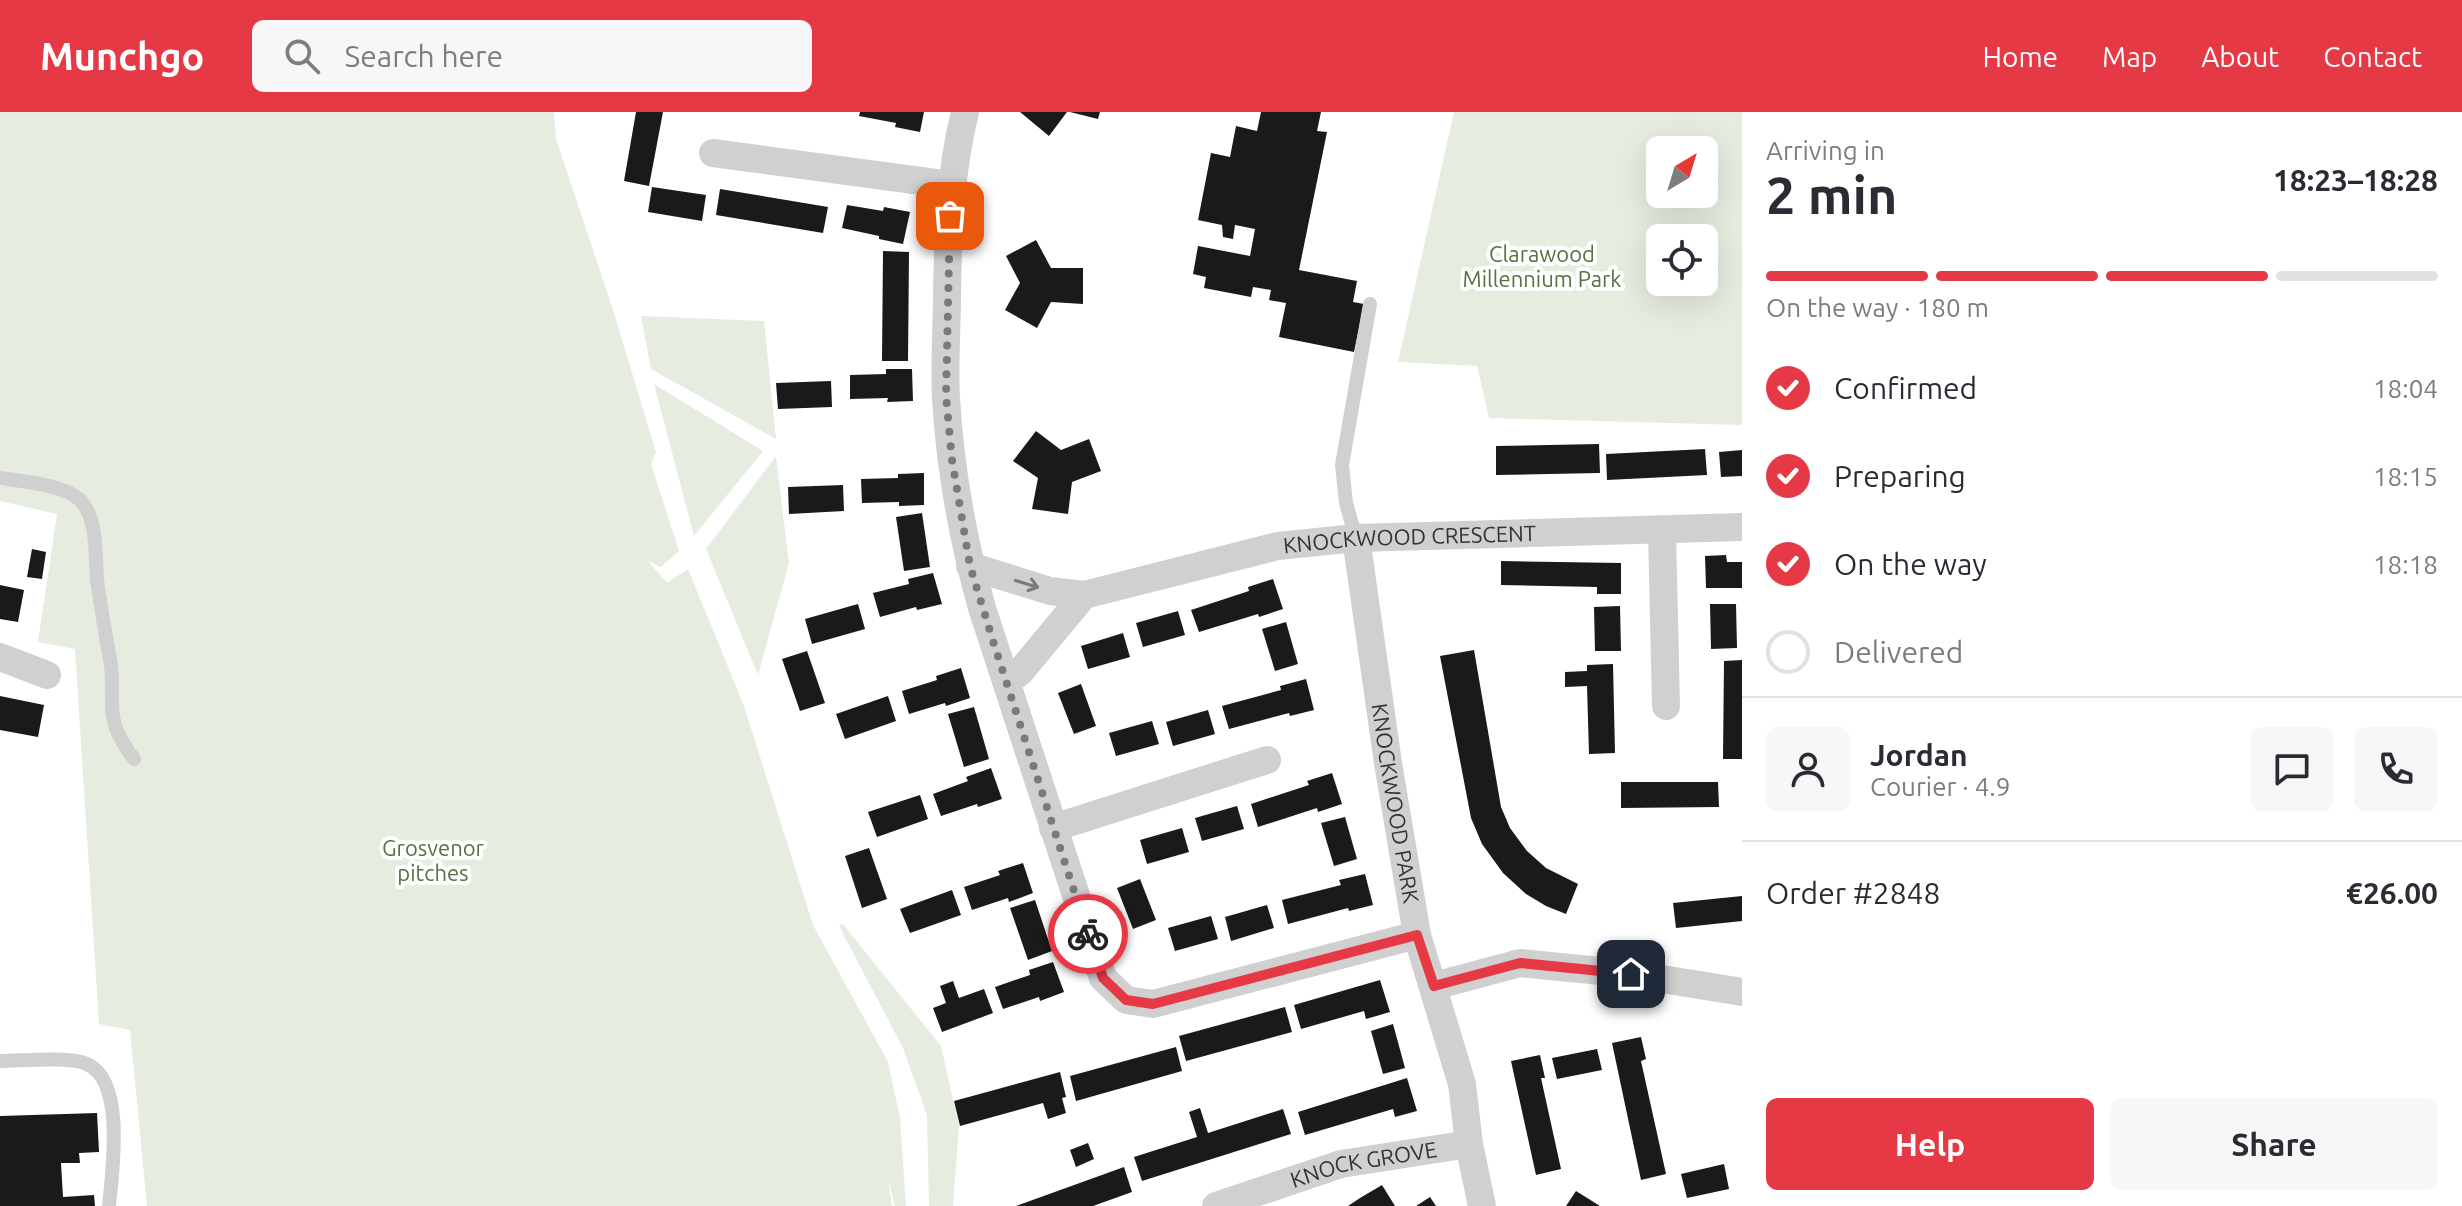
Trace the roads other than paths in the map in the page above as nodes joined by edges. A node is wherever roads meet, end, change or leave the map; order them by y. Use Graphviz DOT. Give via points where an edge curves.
graph roads {
  1 [pos="965,112"];
  2 [pos="713,153"];
  3 [pos="951,185"];
  4 [pos="1370,304"];
  5 [pos="0,478"];
  6 [pos="1742,527"];
  7 [pos="1662,530"];
  8 [pos="1356,538"];
  9 [pos="970,566"];
  10 [pos="1084,595"];
  11 [pos="0,657"];
  12 [pos="47,675"];
  13 [pos="1007,682"];
  14 [pos="1666,706"];
  15 [pos="134,759"];
  16 [pos="1267,760"];
  17 [pos="1053,828"];
  18 [pos="1417,935"];
  19 [pos="1434,986"];
  20 [pos="1742,992"];
  21 [pos="0,1061"];
  22 [pos="1469,1144"];
  23 [pos="109,1206"];
  24 [pos="1216,1206"];
  25 [pos="1482,1206"];
  1 -- 3 [label="street"];
  2 -- 3 [label="street"];
  3 -- 9 [label="street" via="946,396"];
  4 -- 8 [label="lane" via="1342,465"];
  5 -- 15 [label="lane" via="69,492 86,509 117,731"];
  6 -- 7 [label="street, KNOCKWOOD CRESCENT"];
  7 -- 8 [label="street, KNOCKWOOD CRESCENT"];
  7 -- 14 [label="street"];
  8 -- 10 [label="street, KNOCKWOOD CRESCENT" via="1278,546"];
  8 -- 18 [label="street, KNOCKWOOD PARK"];
  9 -- 10 [label="street, KNOCKWOOD CRESCENT, one-way" via="1050,591"];
  9 -- 13 [label="street"];
  10 -- 13 [label="street"];
  11 -- 12 [label="street"];
  13 -- 17 [label="street"];
  16 -- 17 [label="street"];
  17 -- 18 [label="street" via="1103,978 1126,1000 1153,1004"];
  18 -- 19 [label="street, KNOCKWOOD PARK"];
  19 -- 20 [label="street" via="1520,963"];
  19 -- 22 [label="street, KNOCKWOOD PARK" via="1462,1084"];
  21 -- 23 [label="lane" via="79,1061 102,1079 115,1128"];
  22 -- 24 [label="street, KNOCK GROVE" via="1341,1164"];
  22 -- 25 [label="street, KNOCKWOOD PARK"];
}
